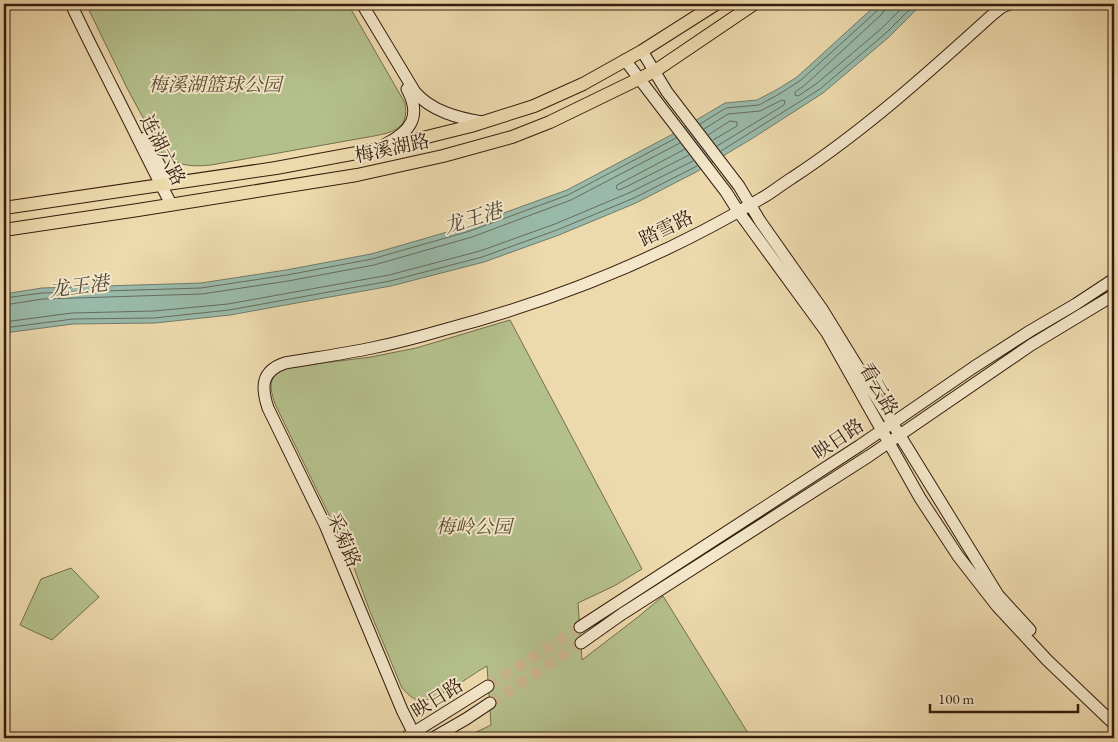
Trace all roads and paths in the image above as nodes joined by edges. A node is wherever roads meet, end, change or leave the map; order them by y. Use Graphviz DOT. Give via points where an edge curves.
graph roads {
  1 [pos="71,4"];
  2 [pos="77,4"];
  3 [pos="357,4"];
  4 [pos="362,4"];
  5 [pos="716,4"];
  6 [pos="754,4"];
  7 [pos="1000,4"];
  8 [pos="1010,4"];
  9 [pos="642,51"];
  10 [pos="625,60"];
  11 [pos="655,71"];
  12 [pos="639,78"];
  13 [pos="482,122"];
  14 [pos="378,149"];
  15 [pos="165,184"];
  16 [pos="749,202"];
  17 [pos="175,204"];
  18 [pos="4,208"];
  19 [pos="737,209"];
  20 [pos="4,230"];
  21 [pos="1114,279"];
  22 [pos="1114,295"];
  23 [pos="277,362"];
  24 [pos="893,423"];
  25 [pos="882,430"];
  26 [pos="900,435"];
  27 [pos="889,443"];
  28 [pos="580,627"];
  29 [pos="581,643"];
  30 [pos="488,686"];
  31 [pos="490,702"];
  32 [pos="1114,715"];
  33 [pos="1114,724"];
  34 [pos="410,737"];
  35 [pos="433,738"];
  1 -- 15 [label="main road, 连湖六路"];
  2 -- 15 [label="main road, 连湖六路"];
  3 -- 14 [label="main road" via="413,103 410,127"];
  4 -- 13 [label="main road" via="419,97 442,111"];
  5 -- 9 [label="main road, 梅溪湖路"];
  6 -- 11 [label="main road, 梅溪湖路"];
  7 -- 16 [label="main road, 踏雪路" via="970,27 915,79 840,139"];
  8 -- 16 [label="main road, 踏雪路" via="992,15 918,82 817,162 764,197"];
  9 -- 10 [label="main road, 梅溪湖路"];
  9 -- 11 [label="main road, 看云路"];
  10 -- 12 [label="main road, 看云路"];
  10 -- 13 [label="main road, 梅溪湖路" via="534,106"];
  11 -- 12 [label="main road, 梅溪湖路"];
  11 -- 16 [label="main road, 看云路"];
  12 -- 17 [label="main road, 梅溪湖路" via="550,122 472,148 357,175"];
  12 -- 19 [label="main road, 看云路"];
  13 -- 14 [label="main road, 梅溪湖路"];
  14 -- 15 [label="main road, 梅溪湖路"];
  15 -- 17 [label="main road, 连湖六路"];
  15 -- 18 [label="main road, 梅溪湖路"];
  16 -- 19 [label="main road, 踏雪路"];
  16 -- 24 [label="main road, 看云路" via="822,309"];
  17 -- 20 [label="main road, 梅溪湖路"];
  19 -- 23 [label="main road, 踏雪路" via="671,241 532,298 394,338 284,357"];
  19 -- 25 [label="main road, 看云路" via="827,333"];
  21 -- 24 [label="main road, 映日路"];
  22 -- 26 [label="main road, 映日路" via="1030,346"];
  23 -- 34 [label="main road, 采菊路" via="261,376 260,398"];
  24 -- 25 [label="main road, 映日路"];
  24 -- 26 [label="main road, 看云路"];
  25 -- 27 [label="main road, 看云路"];
  25 -- 28 [label="main road, 映日路"];
  26 -- 27 [label="main road, 映日路"];
  26 -- 32 [label="main road, 看云路" via="998,595 1062,666"];
  27 -- 29 [label="main road, 映日路"];
  27 -- 33 [label="main road, 看云路" via="958,556 997,606 1047,660"];
  30 -- 34 [label="main road, 映日路"];
  31 -- 35 [label="main road, 映日路"];
}
